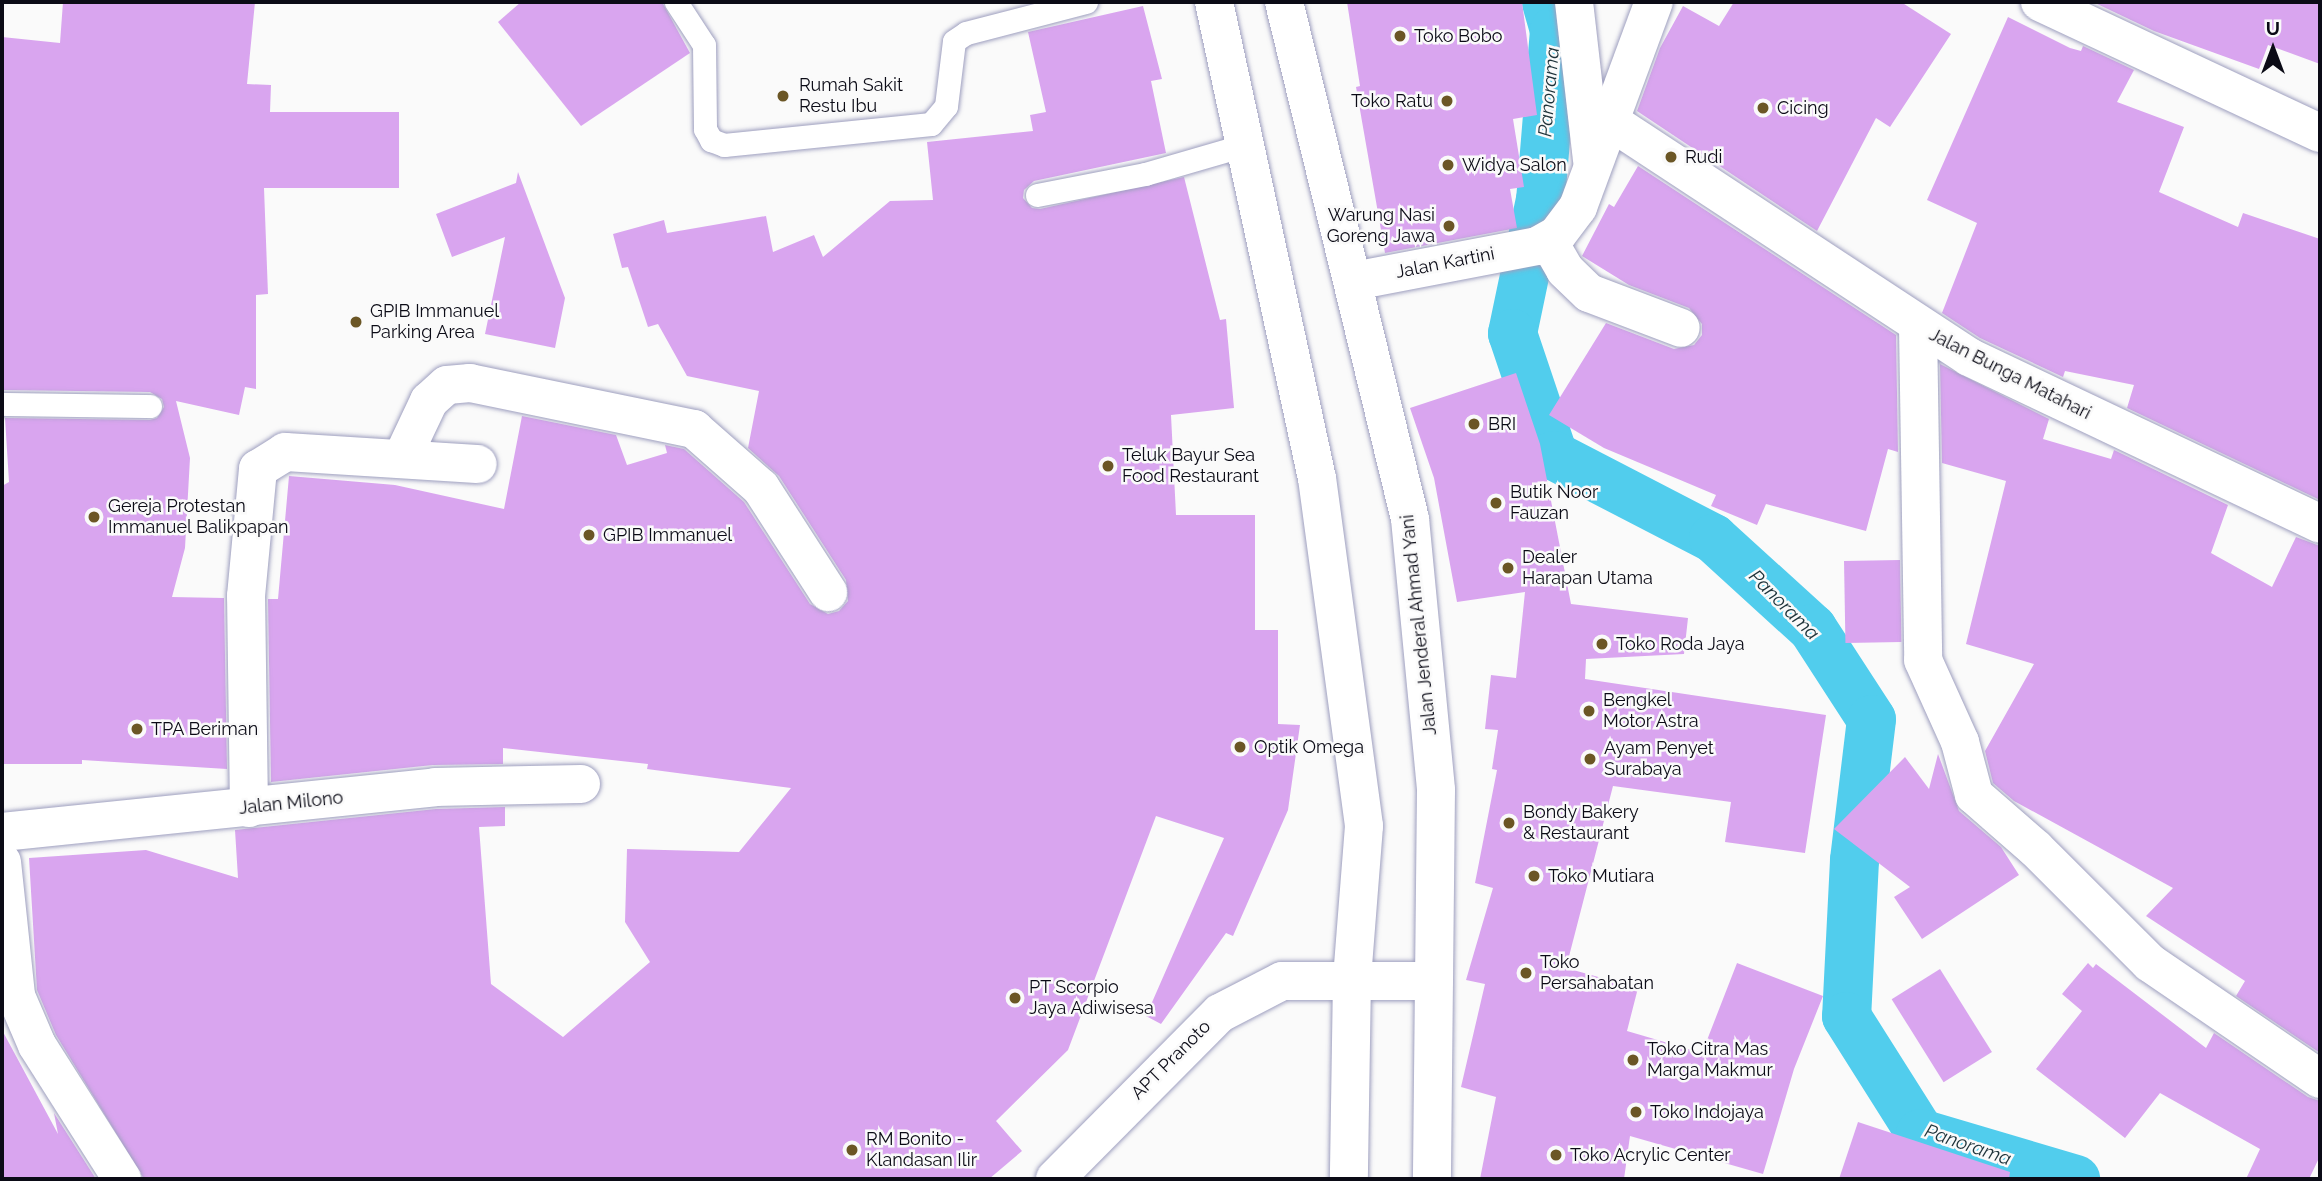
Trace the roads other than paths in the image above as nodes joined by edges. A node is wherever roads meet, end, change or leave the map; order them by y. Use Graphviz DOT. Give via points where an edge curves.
graph roads {
  1 [pos="676,2"];
  2 [pos="1086,2"];
  3 [pos="1214,2"];
  4 [pos="1284,2"];
  5 [pos="1574,2"];
  6 [pos="1654,2"];
  7 [pos="2040,2"];
  8 [pos="1613,124"];
  9 [pos="2320,133"];
  10 [pos="1245,145"];
  11 [pos="1592,173"];
  12 [pos="1037,195"];
  13 [pos="1543,244"];
  14 [pos="1354,281"];
  15 [pos="1918,326"];
  16 [pos="1681,328"];
  17 [pos="2,404"];
  18 [pos="150,406"];
  19 [pos="403,456"];
  20 [pos="478,464"];
  21 [pos="2320,524"];
  22 [pos="828,592"];
  23 [pos="580,784"];
  24 [pos="249,808"];
  25 [pos="2,832"];
  26 [pos="2,862"];
  27 [pos="1352,978"];
  28 [pos="1434,981"];
  29 [pos="2320,1079"];
  30 [pos="122,1179"];
  31 [pos="1055,1179"];
  32 [pos="1349,1179"];
  33 [pos="1432,1179"];
  1 -- 2 [label="lane" via="704,45 705,129 711,140 724,145 931,124 946,106 954,41 966,33"];
  3 -- 10 [label="street"];
  4 -- 14 [label="street, Jalan Jenderal Ahmad Yani"];
  5 -- 11 [label="street"];
  6 -- 8 [label="street"];
  7 -- 9 [label="street"];
  8 -- 11 [label="street"];
  8 -- 15 [label="street, Jalan Bunga Matahari"];
  10 -- 12 [label="lane" via="1144,174"];
  10 -- 27 [label="street" via="1317,478 1364,826"];
  11 -- 13 [label="street" via="1578,207"];
  13 -- 14 [label="street, Jalan Kartini"];
  13 -- 16 [label="street" via="1589,293"];
  14 -- 28 [label="street, Jalan Jenderal Ahmad Yani" via="1410,519 1436,790"];
  15 -- 21 [label="street, Jalan Bunga Matahari" via="2083,413"];
  15 -- 29 [label="street" via="1923,660 1960,742 1974,795 2036,849 2150,963"];
  17 -- 18 [label="lane"];
  19 -- 20 [label="street"];
  19 -- 22 [label="street" via="429,401 447,385 471,383 694,429 761,488"];
  19 -- 24 [label="street" via="285,452 258,469 246,596"];
  23 -- 24 [label="street, Jalan Milono" via="435,787"];
  24 -- 25 [label="street, Jalan Milono"];
  26 -- 30 [label="street" via="16,996 37,1045"];
  27 -- 28 [label="street, APT Pranoto"];
  27 -- 31 [label="street, APT Pranoto" via="1283,981 1220,1013"];
  27 -- 32 [label="street"];
  28 -- 33 [label="street, Jalan Jenderal Ahmad Yani"];
}
